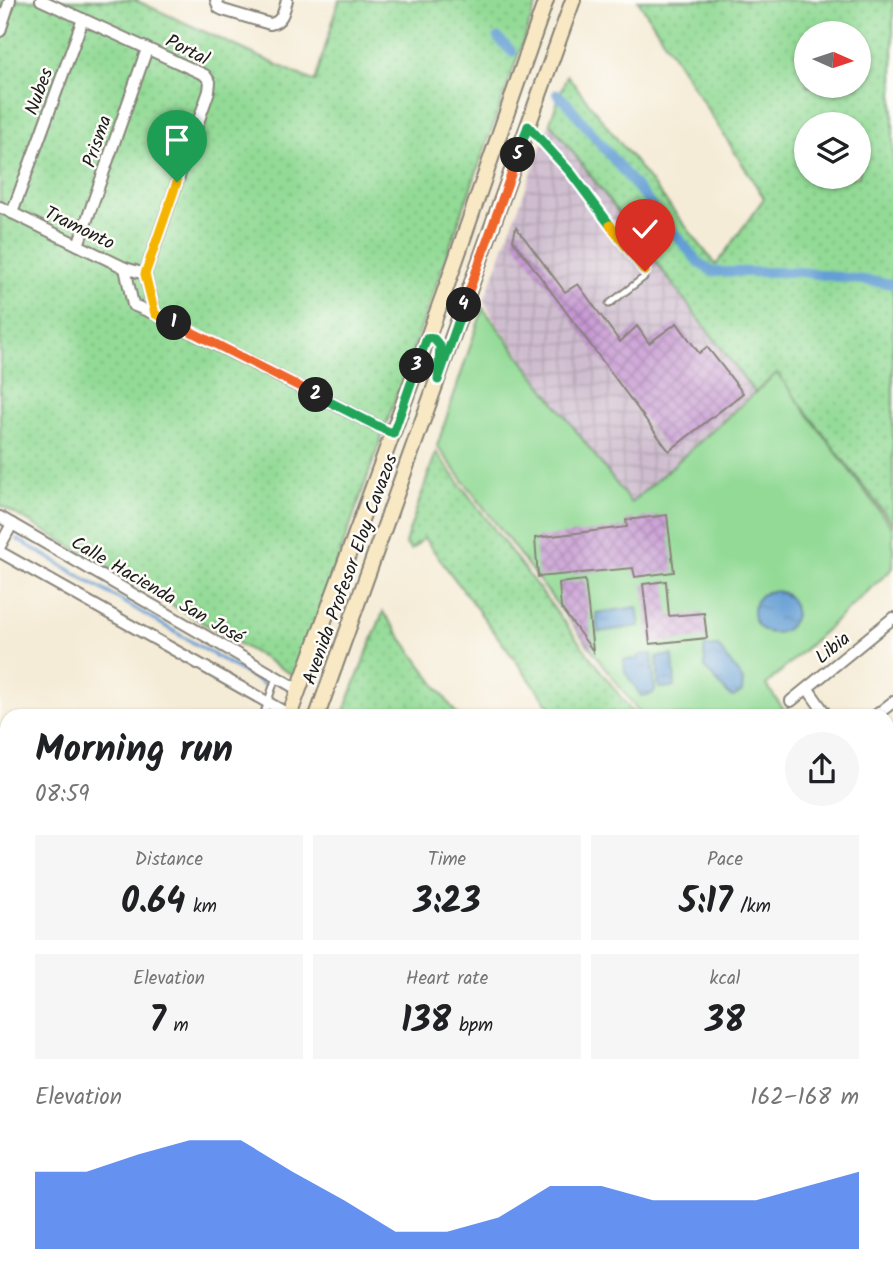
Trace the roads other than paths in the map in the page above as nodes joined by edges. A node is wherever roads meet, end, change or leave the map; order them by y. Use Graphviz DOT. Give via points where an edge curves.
graph roads {
  1 [pos="10,0"];
  2 [pos="41,0"];
  3 [pos="216,0"];
  4 [pos="287,0"];
  5 [pos="546,0"];
  6 [pos="573,0"];
  7 [pos="83,19"];
  8 [pos="0,31"];
  9 [pos="148,48"];
  10 [pos="528,126"];
  11 [pos="0,207"];
  12 [pos="12,213"];
  13 [pos="78,245"];
  14 [pos="124,268"];
  15 [pos="145,274"];
  16 [pos="447,285"];
  17 [pos="609,304"];
  18 [pos="155,314"];
  19 [pos="457,327"];
  20 [pos="427,338"];
  21 [pos="438,380"];
  22 [pos="393,434"];
  23 [pos="0,517"];
  24 [pos="12,524"];
  25 [pos="0,546"];
  26 [pos="0,552"];
  27 [pos="893,618"];
  28 [pos="276,677"];
  29 [pos="808,689"];
  30 [pos="299,690"];
  31 [pos="791,701"];
  32 [pos="268,703"];
  33 [pos="266,709"];
  34 [pos="279,709"];
  35 [pos="292,709"];
  36 [pos="320,709"];
  37 [pos="822,709"];
  1 -- 8 [label="street"];
  2 -- 7 [label="street, Portal"];
  3 -- 4 [label="street" via="223,10 271,24 282,18"];
  5 -- 16 [label="main road, Avenida Profesor Eloy Cavazos"];
  6 -- 10 [label="main road, Avenida Profesor Eloy Cavazos"];
  7 -- 9 [label="street, Portal"];
  7 -- 12 [label="street, Nubes"];
  9 -- 13 [label="street, Prisma"];
  9 -- 15 [label="street, Portal" via="205,75 210,82"];
  10 -- 17 [label="lane" via="571,173 645,271 643,278"];
  10 -- 19 [label="main road, Avenida Profesor Eloy Cavazos"];
  11 -- 12 [label="street, Tramonto"];
  12 -- 13 [label="street, Tramonto"];
  13 -- 14 [label="street, Tramonto"];
  14 -- 15 [label="street, Tramonto"];
  14 -- 18 [label="street" via="133,305"];
  15 -- 18 [label="street"];
  16 -- 19 [label="main road" via="442,323 447,328"];
  16 -- 20 [label="main road, Avenida Profesor Eloy Cavazos"];
  18 -- 22 [label="street"];
  19 -- 21 [label="main road, Avenida Profesor Eloy Cavazos"];
  20 -- 21 [label="main road" via="440,346"];
  20 -- 22 [label="main road, Avenida Profesor Eloy Cavazos"];
  21 -- 36 [label="main road, Avenida Profesor Eloy Cavazos"];
  22 -- 30 [label="main road, Avenida Profesor Eloy Cavazos"];
  23 -- 24 [label="street, Calle Hacienda San José"];
  24 -- 25 [label="street"];
  24 -- 28 [label="street, Calle Hacienda San José"];
  26 -- 32 [label="street"];
  27 -- 29 [label="street, Libia"];
  28 -- 30 [label="street, Calle Hacienda San José"];
  28 -- 32 [label="lane"];
  29 -- 31 [label="street, Libia"];
  29 -- 37 [label="street"];
  30 -- 35 [label="main road, Avenida Profesor Eloy Cavazos"];
  32 -- 33 [label="lane"];
  32 -- 34 [label="street"];
}
